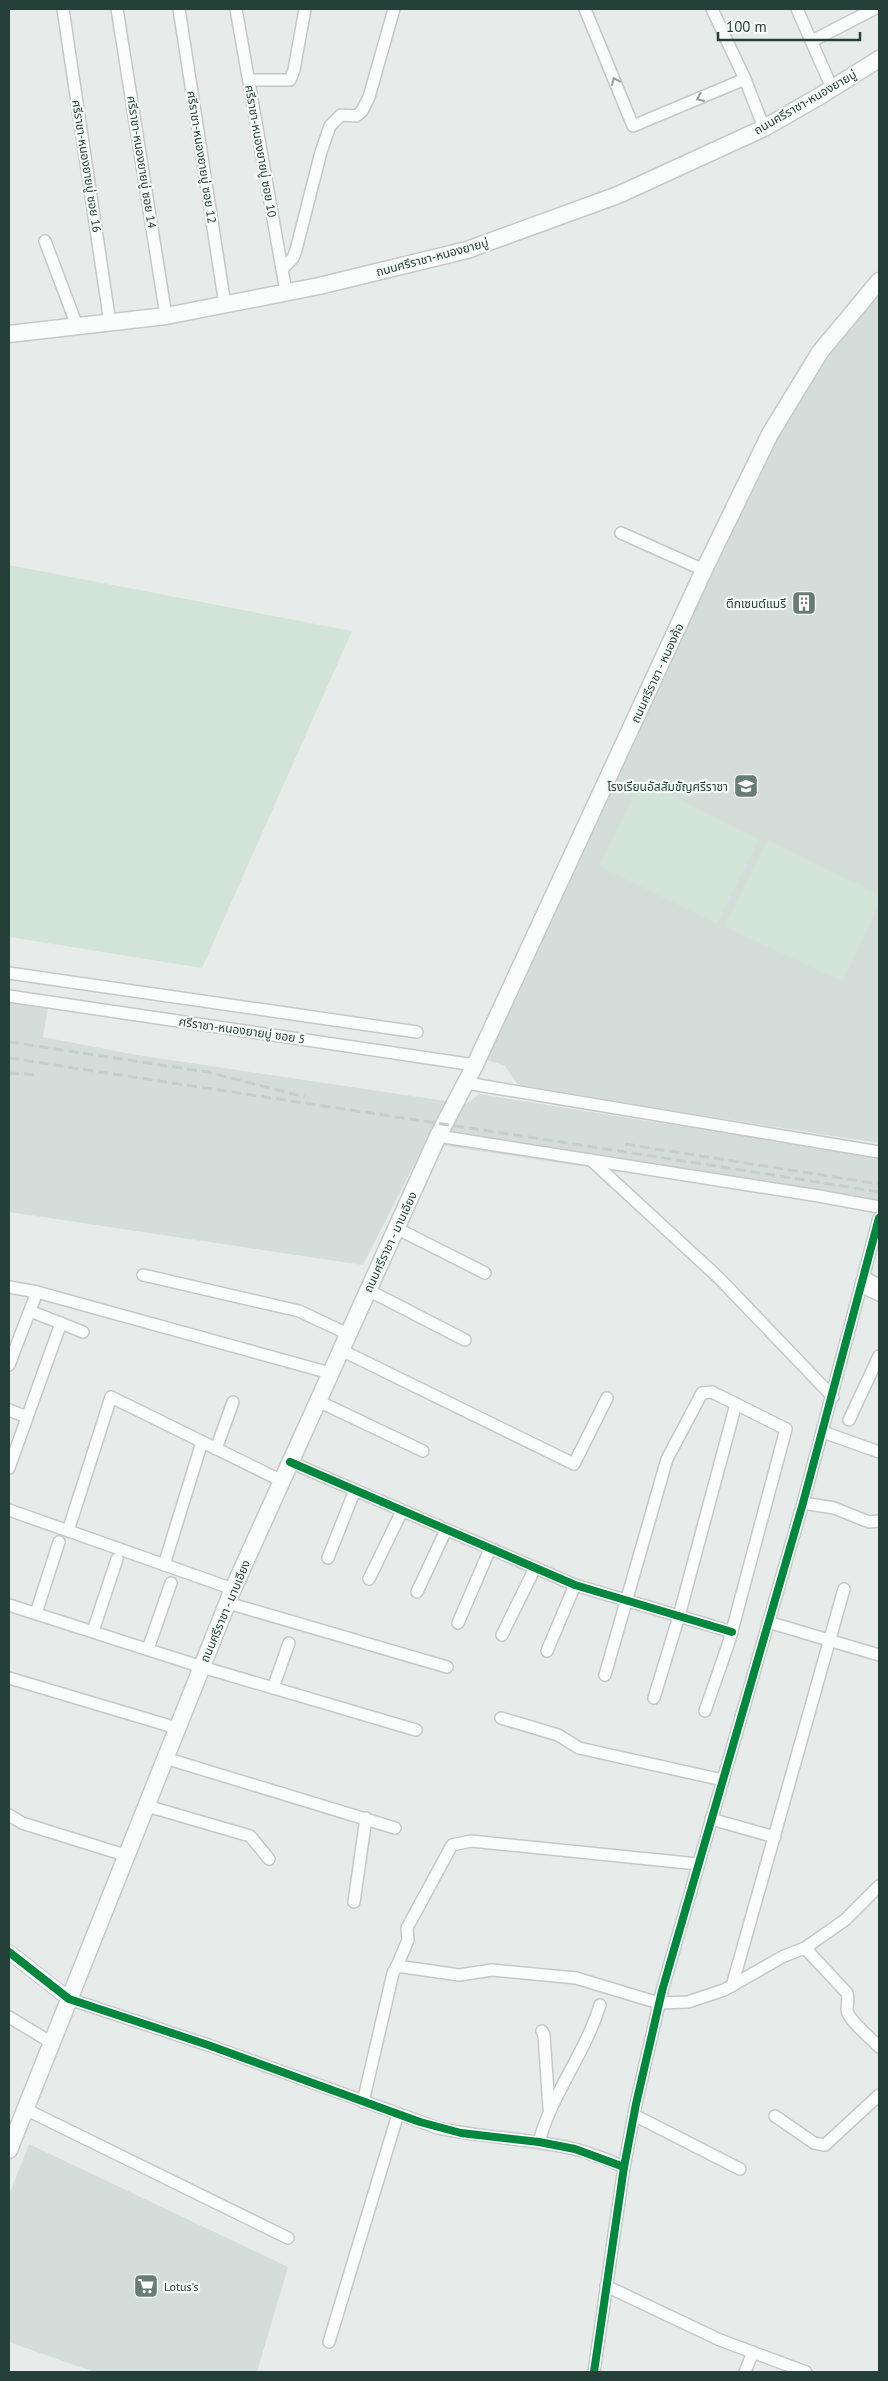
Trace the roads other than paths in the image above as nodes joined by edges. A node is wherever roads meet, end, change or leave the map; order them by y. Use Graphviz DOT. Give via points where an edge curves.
graph roads {
  1 [pos="63,9"];
  2 [pos="117,9"];
  3 [pos="179,9"];
  4 [pos="236,9"];
  5 [pos="305,9"];
  6 [pos="394,9"];
  7 [pos="585,9"];
  8 [pos="712,9"];
  9 [pos="797,9"];
  10 [pos="874,9"];
  11 [pos="812,41"];
  12 [pos="879,59"];
  13 [pos="745,79"];
  14 [pos="249,80"];
  15 [pos="826,92"];
  16 [pos="764,128"];
  17 [pos="45,242"];
  18 [pos="282,269"];
  19 [pos="879,281"];
  20 [pos="286,292"];
  21 [pos="225,305"];
  22 [pos="166,316"];
  23 [pos="110,323"];
  24 [pos="77,326"];
  25 [pos="9,334"];
  26 [pos="621,533"];
  27 [pos="704,570"];
  28 [pos="9,973"];
  29 [pos="9,996"];
  30 [pos="264,1011"];
  31 [pos="417,1032"];
  32 [pos="260,1033"];
  33 [pos="475,1064"];
  34 [pos="466,1083"];
  35 [pos="438,1136"];
  36 [pos="879,1152"];
  37 [pos="591,1160"];
  38 [pos="879,1207"];
  39 [pos="879,1218"];
  40 [pos="396,1228"];
  41 [pos="485,1273"];
  42 [pos="143,1275"];
  43 [pos="863,1282"];
  44 [pos="879,1285"];
  45 [pos="9,1287"];
  46 [pos="368,1290"];
  47 [pos="37,1292"];
  48 [pos="879,1295"];
  49 [pos="30,1310"];
  50 [pos="61,1323"];
  51 [pos="82,1332"];
  52 [pos="348,1334"];
  53 [pos="464,1340"];
  54 [pos="341,1350"];
  55 [pos="879,1356"];
  56 [pos="9,1365"];
  57 [pos="330,1374"];
  58 [pos="833,1397"];
  59 [pos="607,1398"];
  60 [pos="318,1401"];
  61 [pos="233,1402"];
  62 [pos="736,1404"];
  63 [pos="9,1410"];
  64 [pos="27,1417"];
  65 [pos="849,1420"];
  66 [pos="823,1432"];
  67 [pos="202,1442"];
  68 [pos="216,1449"];
  69 [pos="423,1451"];
  70 [pos="879,1452"];
  71 [pos="290,1462"];
  72 [pos="9,1468"];
  73 [pos="282,1481"];
  74 [pos="356,1490"];
  75 [pos="803,1503"];
  76 [pos="9,1510"];
  77 [pos="402,1511"];
  78 [pos="879,1521"];
  79 [pos="446,1530"];
  80 [pos="68,1531"];
  81 [pos="59,1542"];
  82 [pos="490,1549"];
  83 [pos="117,1558"];
  84 [pos="328,1558"];
  85 [pos="164,1564"];
  86 [pos="535,1568"];
  87 [pos="369,1579"];
  88 [pos="171,1583"];
  89 [pos="575,1584"];
  90 [pos="844,1589"];
  91 [pos="417,1592"];
  92 [pos="231,1596"];
  93 [pos="627,1600"];
  94 [pos="9,1605"];
  95 [pos="36,1613"];
  96 [pos="679,1616"];
  97 [pos="768,1622"];
  98 [pos="458,1623"];
  99 [pos="93,1631"];
  100 [pos="732,1632"];
  101 [pos="502,1635"];
  102 [pos="830,1640"];
  103 [pos="289,1643"];
  104 [pos="148,1649"];
  105 [pos="547,1651"];
  106 [pos="879,1655"];
  107 [pos="202,1667"];
  108 [pos="447,1667"];
  109 [pos="605,1675"];
  110 [pos="9,1678"];
  111 [pos="273,1688"];
  112 [pos="654,1698"];
  113 [pos="706,1711"];
  114 [pos="501,1718"];
  115 [pos="177,1728"];
  116 [pos="416,1730"];
  117 [pos="165,1758"];
  118 [pos="722,1780"];
  119 [pos="147,1806"];
  120 [pos="9,1815"];
  121 [pos="366,1818"];
  122 [pos="711,1819"];
  123 [pos="395,1828"];
  124 [pos="775,1837"];
  125 [pos="128,1856"];
  126 [pos="269,1859"];
  127 [pos="698,1864"];
  128 [pos="879,1886"];
  129 [pos="354,1902"];
  130 [pos="805,1948"];
  131 [pos="9,1952"];
  132 [pos="397,1966"];
  133 [pos="732,1986"];
  134 [pos="69,1999"];
  135 [pos="659,2003"];
  136 [pos="600,2005"];
  137 [pos="9,2017"];
  138 [pos="542,2031"];
  139 [pos="52,2042"];
  140 [pos="879,2047"];
  141 [pos="879,2095"];
  142 [pos="364,2102"];
  143 [pos="26,2109"];
  144 [pos="549,2109"];
  145 [pos="398,2114"];
  146 [pos="634,2115"];
  147 [pos="775,2116"];
  148 [pos="538,2142"];
  149 [pos="9,2150"];
  150 [pos="624,2167"];
  151 [pos="740,2169"];
  152 [pos="288,2238"];
  153 [pos="606,2286"];
  154 [pos="329,2342"];
  155 [pos="753,2352"];
  156 [pos="779,2367"];
  157 [pos="594,2372"];
  158 [pos="745,2372"];
  159 [pos="806,2372"];
  1 -- 23 [label="street, ศรีราชา-หนองยายบู่ ซอย 16"];
  2 -- 22 [label="street, ศรีราชา-หนองยายบู่ ซอย 14"];
  3 -- 21 [label="street, ศรีราชา-หนองยายบู่ ซอย 12"];
  4 -- 14 [label="street, ศรีราชา-หนองยายบู่ ซอย 10"];
  5 -- 14 [label="street" via="290,80"];
  6 -- 18 [label="street" via="362,111 356,116 341,115 330,126 296,250"];
  13 -- 7 [label="street, one-way" via="634,126"];
  8 -- 13 [label="street"];
  9 -- 11 [label="street"];
  10 -- 11 [label="street"];
  11 -- 15 [label="street"];
  12 -- 15 [label="main road, ถนนศรีราชา-หนองยายบู่"];
  13 -- 16 [label="street"];
  14 -- 18 [label="street, ศรีราชา-หนองยายบู่ ซอย 10"];
  15 -- 16 [label="main road, ถนนศรีราชา-หนองยายบู่"];
  16 -- 20 [label="main road, ถนนศรีราชา-หนองยายบู่" via="618,195 467,250"];
  17 -- 24 [label="street"];
  18 -- 20 [label="street, ศรีราชา-หนองยายบู่ ซอย 10"];
  19 -- 27 [label="main road, ถนนศรีราชา - หนองค้อ" via="820,352 793,392"];
  20 -- 21 [label="main road, ถนนศรีราชา-หนองยายบู่"];
  21 -- 22 [label="main road, ถนนศรีราชา-หนองยายบู่"];
  22 -- 23 [label="main road, ถนนศรีราชา-หนองยายบู่"];
  23 -- 24 [label="main road, ถนนศรีราชา-หนองยายบู่"];
  24 -- 25 [label="main road, ถนนศรีราชา-หนองยายบู่"];
  26 -- 27 [label="street"];
  27 -- 33 [label="main road, ถนนศรีราชา - หนองค้อ"];
  28 -- 30 [label="street"];
  29 -- 32 [label="street, ศรีราชา-หนองยายบู่ ซอย 5"];
  30 -- 31 [label="street"];
  30 -- 32 [label="street"];
  32 -- 33 [label="street, ศรีราชา-หนองยายบู่ ซอย 5"];
  33 -- 34 [label="main road, ถนนศรีราชา - หนองค้อ"];
  34 -- 35 [label="main road, ถนนศรีราชา - มาบเอียง"];
  34 -- 36 [label="street"];
  35 -- 37 [label="street"];
  35 -- 40 [label="main road, ถนนศรีราชา - มาบเอียง"];
  37 -- 38 [label="street"];
  37 -- 58 [label="street" via="719,1278"];
  39 -- 43 [label="street"];
  40 -- 41 [label="street"];
  40 -- 46 [label="main road, ถนนศรีราชา - มาบเอียง"];
  42 -- 52 [label="street" via="299,1311"];
  43 -- 44 [label="street"];
  43 -- 48 [label="street"];
  43 -- 58 [label="street"];
  45 -- 47 [label="street"];
  46 -- 52 [label="main road, ถนนศรีราชา - มาบเอียง"];
  46 -- 53 [label="street"];
  47 -- 49 [label="street"];
  47 -- 57 [label="street"];
  49 -- 50 [label="street"];
  49 -- 56 [label="street"];
  50 -- 51 [label="street"];
  50 -- 64 [label="street"];
  52 -- 54 [label="main road, ถนนศรีราชา - มาบเอียง"];
  54 -- 57 [label="main road, ถนนศรีราชา - มาบเอียง"];
  54 -- 59 [label="street" via="574,1464"];
  55 -- 65 [label="street"];
  57 -- 60 [label="main road, ถนนศรีราชา - มาบเอียง"];
  58 -- 66 [label="street"];
  60 -- 69 [label="street"];
  60 -- 71 [label="main road, ถนนศรีราชา - มาบเอียง"];
  61 -- 68 [label="street"];
  62 -- 93 [label="street" via="712,1392 702,1393 667,1459"];
  62 -- 96 [label="street"];
  62 -- 100 [label="street" via="786,1429"];
  63 -- 64 [label="street"];
  64 -- 72 [label="street"];
  66 -- 70 [label="street"];
  66 -- 75 [label="street"];
  67 -- 68 [label="street"];
  67 -- 80 [label="street" via="111,1397"];
  67 -- 85 [label="street"];
  68 -- 73 [label="street"];
  71 -- 73 [label="main road, ถนนศรีราชา - มาบเอียง"];
  71 -- 74 [label="street"];
  73 -- 92 [label="main road, ถนนศรีราชา - มาบเอียง"];
  74 -- 77 [label="street"];
  74 -- 84 [label="street"];
  75 -- 78 [label="street" via="834,1508 869,1522"];
  75 -- 97 [label="street"];
  76 -- 80 [label="street"];
  77 -- 79 [label="street"];
  77 -- 87 [label="street"];
  79 -- 82 [label="street"];
  79 -- 91 [label="street"];
  80 -- 85 [label="street"];
  81 -- 95 [label="street"];
  82 -- 86 [label="street"];
  82 -- 98 [label="street"];
  83 -- 99 [label="street"];
  85 -- 92 [label="street"];
  86 -- 89 [label="street"];
  86 -- 101 [label="street"];
  88 -- 104 [label="street"];
  89 -- 93 [label="street"];
  89 -- 105 [label="street"];
  90 -- 102 [label="street"];
  92 -- 107 [label="main road, ถนนศรีราชา - มาบเอียง"];
  92 -- 108 [label="street"];
  93 -- 96 [label="street"];
  93 -- 109 [label="street"];
  94 -- 95 [label="street"];
  95 -- 99 [label="street"];
  96 -- 100 [label="street"];
  96 -- 112 [label="street"];
  97 -- 102 [label="street"];
  97 -- 118 [label="street"];
  99 -- 104 [label="street"];
  100 -- 113 [label="street"];
  102 -- 106 [label="street"];
  102 -- 124 [label="street"];
  103 -- 111 [label="street"];
  104 -- 107 [label="street"];
  107 -- 111 [label="street"];
  107 -- 115 [label="main road, ถนนศรีราชา - มาบเอียง"];
  110 -- 115 [label="street"];
  111 -- 116 [label="street"];
  114 -- 118 [label="street" via="558,1735 579,1748"];
  115 -- 117 [label="main road, ถนนศรีราชา - มาบเอียง"];
  117 -- 119 [label="main road, ถนนศรีราชา - มาบเอียง"];
  117 -- 121 [label="street"];
  118 -- 122 [label="street"];
  119 -- 125 [label="main road, ถนนศรีราชา - มาบเอียง"];
  119 -- 126 [label="street" via="250,1836"];
  120 -- 125 [label="street" via="22,1823"];
  121 -- 123 [label="street"];
  121 -- 129 [label="street"];
  122 -- 124 [label="street"];
  122 -- 127 [label="street"];
  124 -- 133 [label="street"];
  125 -- 134 [label="main road, ถนนศรีราชา - มาบเอียง"];
  127 -- 132 [label="street" via="471,1841 452,1845 407,1928 408,1940"];
  127 -- 135 [label="street"];
  128 -- 130 [label="street" via="845,1920"];
  130 -- 133 [label="street" via="784,1956"];
  130 -- 140 [label="street" via="847,1993 847,2010 851,2018"];
  131 -- 134 [label="street"];
  132 -- 135 [label="street" via="459,1975 492,1970 576,1978"];
  132 -- 142 [label="street" via="392,1974"];
  133 -- 135 [label="street" via="688,2002"];
  134 -- 139 [label="main road, ถนนศรีราชา - มาบเอียง"];
  134 -- 142 [label="street"];
  135 -- 146 [label="street"];
  136 -- 144 [label="street" via="589,2037"];
  137 -- 139 [label="street"];
  138 -- 144 [label="street"];
  139 -- 143 [label="main road, ถนนศรีราชา - มาบเอียง"];
  141 -- 147 [label="street" via="825,2145 814,2143"];
  142 -- 145 [label="street"];
  143 -- 149 [label="main road, ถนนศรีราชา - มาบเอียง"];
  143 -- 152 [label="street"];
  144 -- 148 [label="street"];
  145 -- 148 [label="street" via="461,2134"];
  145 -- 154 [label="street"];
  146 -- 150 [label="street"];
  146 -- 151 [label="street"];
  148 -- 150 [label="street" via="575,2149"];
  150 -- 153 [label="street"];
  153 -- 155 [label="street" via="720,2340"];
  153 -- 157 [label="street"];
  155 -- 156 [label="street"];
  155 -- 158 [label="street"];
  156 -- 159 [label="street"];
}
